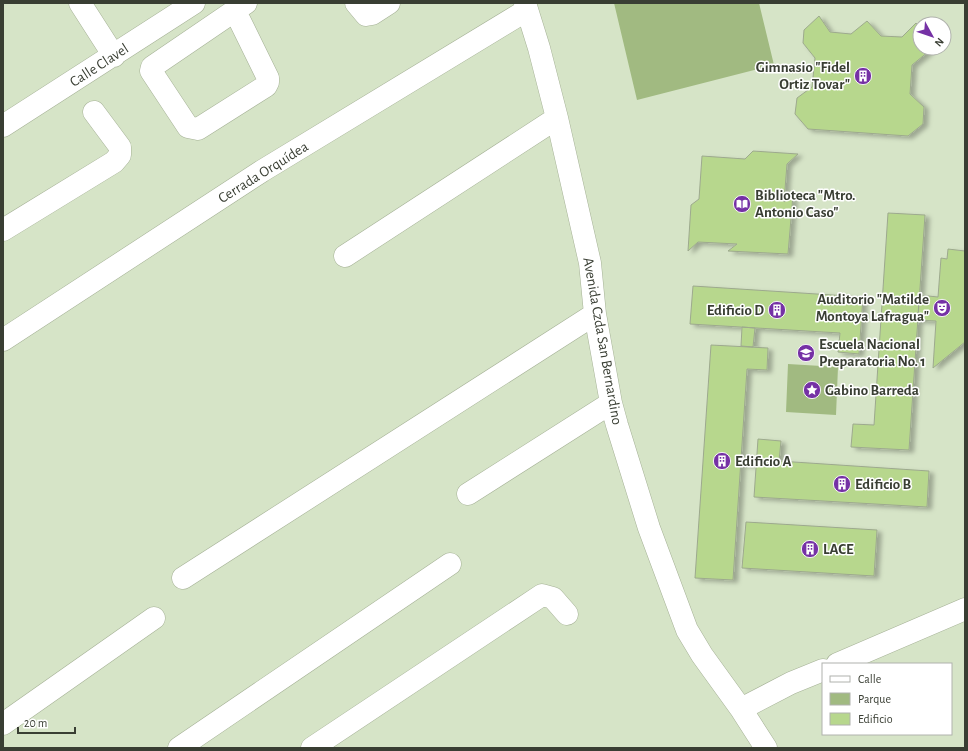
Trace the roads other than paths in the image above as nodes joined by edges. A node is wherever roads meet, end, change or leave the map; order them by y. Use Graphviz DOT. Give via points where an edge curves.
graph roads {
  1 [pos="80,3"];
  2 [pos="194,3"];
  3 [pos="356,3"];
  4 [pos="389,3"];
  5 [pos="526,6"];
  6 [pos="241,7"];
  7 [pos="114,56"];
  8 [pos="94,112"];
  9 [pos="557,118"];
  10 [pos="3,126"];
  11 [pos="3,230"];
  12 [pos="345,256"];
  13 [pos="595,314"];
  14 [pos="3,340"];
  15 [pos="611,403"];
  16 [pos="468,494"];
  17 [pos="450,564"];
  18 [pos="183,578"];
  19 [pos="965,609"];
  20 [pos="567,614"];
  21 [pos="154,618"];
  22 [pos="839,663"];
  23 [pos="822,670"];
  24 [pos="741,709"];
  25 [pos="3,724"];
  26 [pos="180,748"];
  27 [pos="312,748"];
  28 [pos="766,748"];
  1 -- 7 [label="street"];
  2 -- 7 [label="street, Calle Clavel"];
  3 -- 4 [label="street" via="366,15"];
  5 -- 9 [label="street, Avenida Czda San Bernardino"];
  5 -- 14 [label="street, Cerrada Orquídea" via="262,171"];
  6 -- 6 [label="street" via="152,67 151,71 188,127 198,129 266,86 268,82"];
  7 -- 10 [label="street, Calle Clavel"];
  8 -- 11 [label="street" via="120,147 120,155 114,162"];
  9 -- 12 [label="street"];
  9 -- 13 [label="street, Avenida Czda San Bernardino" via="590,263"];
  13 -- 15 [label="street, Avenida Czda San Bernardino"];
  13 -- 18 [label="street"];
  15 -- 16 [label="street"];
  15 -- 24 [label="street, Avenida Czda San Bernardino" via="649,528 687,630"];
  17 -- 26 [label="street"];
  19 -- 22 [label="street"];
  20 -- 27 [label="street" via="553,598 542,595"];
  21 -- 25 [label="street"];
  23 -- 24 [label="street"];
  24 -- 28 [label="street, Avenida Czda San Bernardino"];
}
